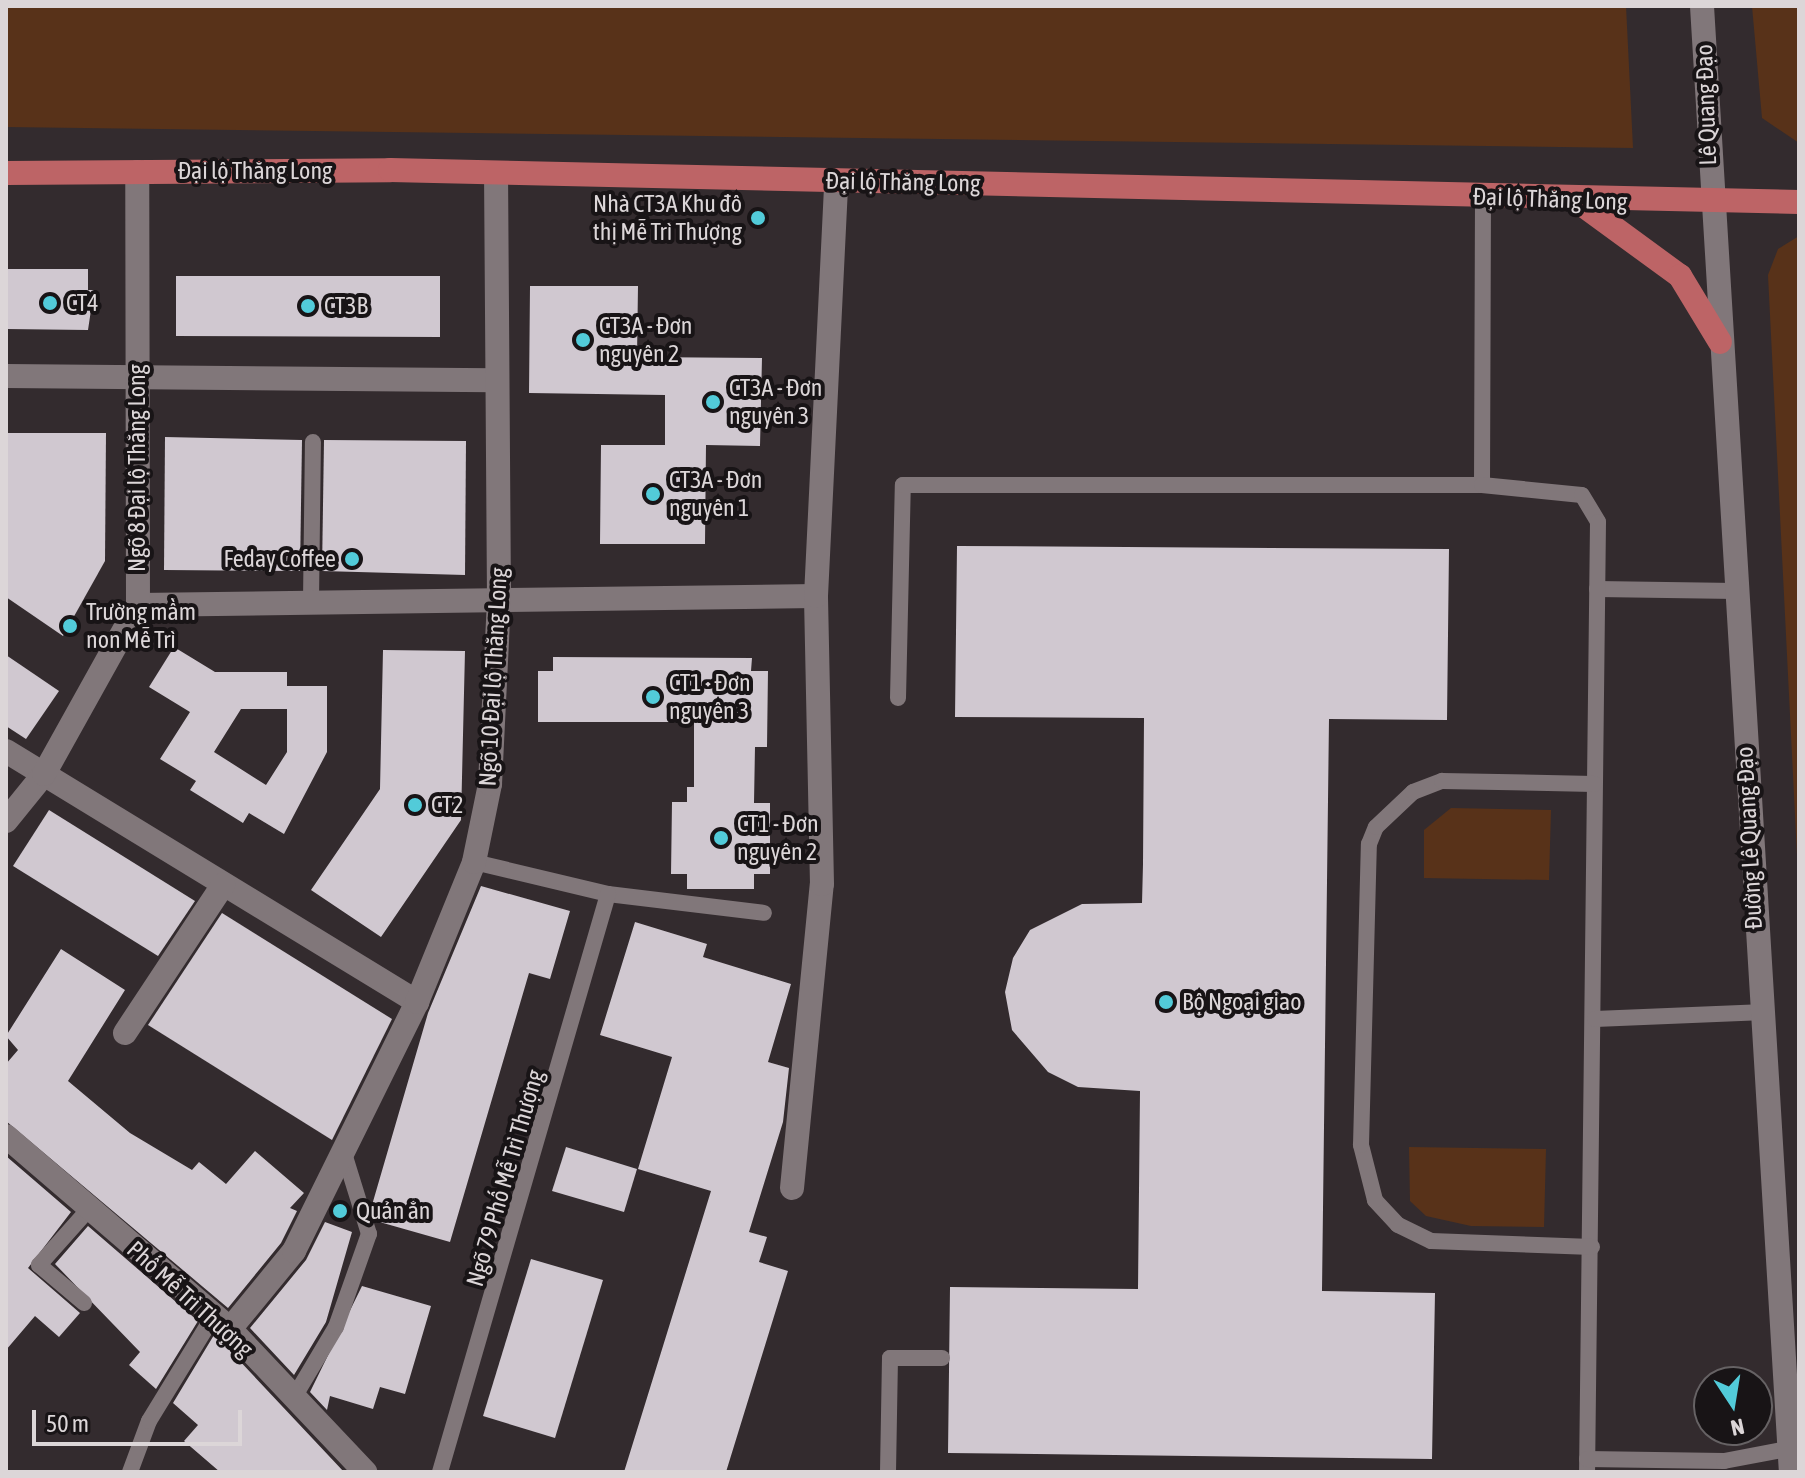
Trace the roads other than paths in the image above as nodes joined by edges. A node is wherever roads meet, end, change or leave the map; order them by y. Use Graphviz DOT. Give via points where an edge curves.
graph roads {
  1 [pos="1702,6"];
  2 [pos="137,172"];
  3 [pos="6,173"];
  4 [pos="496,173"];
  5 [pos="836,180"];
  6 [pos="1483,197"];
  7 [pos="1576,200"];
  8 [pos="1799,202"];
  9 [pos="1710,204"];
  10 [pos="1720,342"];
  11 [pos="136,372"];
  12 [pos="6,376"];
  13 [pos="494,380"];
  14 [pos="313,442"];
  15 [pos="1482,485"];
  16 [pos="1597,589"];
  17 [pos="1736,591"];
  18 [pos="816,596"];
  19 [pos="499,599"];
  20 [pos="311,601"];
  21 [pos="138,605"];
  22 [pos="898,698"];
  23 [pos="6,751"];
  24 [pos="44,774"];
  25 [pos="1594,784"];
  26 [pos="6,821"];
  27 [pos="474,862"];
  28 [pos="223,885"];
  29 [pos="608,894"];
  30 [pos="764,913"];
  31 [pos="417,1002"];
  32 [pos="1759,1012"];
  33 [pos="1595,1019"];
  34 [pos="125,1033"];
  35 [pos="6,1136"];
  36 [pos="344,1153"];
  37 [pos="792,1188"];
  38 [pos="88,1210"];
  39 [pos="1592,1247"];
  40 [pos="84,1303"];
  41 [pos="222,1322"];
  42 [pos="942,1358"];
  43 [pos="293,1399"];
  44 [pos="1789,1460"];
  45 [pos="1587,1465"];
  46 [pos="130,1472"];
  47 [pos="365,1472"];
  48 [pos="440,1472"];
  49 [pos="888,1472"];
  1 -- 9 [label="street, Lê Quang Đạo"];
  2 -- 3 [label="main road, Đại lộ Thăng Long"];
  2 -- 4 [label="main road, Đại lộ Thăng Long"];
  2 -- 11 [label="street, Ngõ 8 Đại lộ Thăng Long"];
  4 -- 5 [label="main road, Đại lộ Thăng Long"];
  4 -- 13 [label="street, Ngõ 10 Đại lộ Thăng Long"];
  5 -- 6 [label="main road, Đại lộ Thăng Long"];
  5 -- 18 [label="street"];
  6 -- 7 [label="main road, Đại lộ Thăng Long"];
  6 -- 15 [label="lane"];
  7 -- 9 [label="main road, Đại lộ Thăng Long"];
  7 -- 10 [label="main road" via="1680,276"];
  8 -- 9 [label="main road, Đại lộ Thăng Long"];
  9 -- 10 [label="street, Đường Lê Quang Đạo"];
  10 -- 17 [label="street, Đường Lê Quang Đạo"];
  11 -- 12 [label="street"];
  11 -- 13 [label="street"];
  11 -- 21 [label="street, Ngõ 8 Đại lộ Thăng Long"];
  13 -- 19 [label="street, Ngõ 10 Đại lộ Thăng Long"];
  14 -- 20 [label="lane"];
  15 -- 16 [label="lane" via="1582,495 1598,522"];
  15 -- 22 [label="lane" via="903,485"];
  16 -- 17 [label="lane"];
  16 -- 25 [label="lane"];
  17 -- 32 [label="street, Đường Lê Quang Đạo"];
  18 -- 19 [label="street"];
  18 -- 37 [label="street" via="822,884"];
  19 -- 20 [label="street"];
  19 -- 27 [label="street, Ngõ 10 Đại lộ Thăng Long" via="490,784"];
  20 -- 21 [label="street"];
  21 -- 24 [label="street, Ngõ 8 Đại lộ Thăng Long"];
  23 -- 24 [label="street"];
  24 -- 26 [label="street, Ngõ 8 Đại lộ Thăng Long"];
  24 -- 28 [label="street"];
  25 -- 33 [label="lane"];
  25 -- 39 [label="lane" via="1442,781 1413,792 1376,827 1369,844 1361,1145 1375,1200 1398,1225 1431,1241"];
  27 -- 29 [label="lane"];
  27 -- 31 [label="street, Ngõ 10 Đại lộ Thăng Long"];
  28 -- 31 [label="street"];
  28 -- 34 [label="street"];
  29 -- 30 [label="lane"];
  29 -- 48 [label="lane, Ngõ 79 Phố Mễ Trì Thượng"];
  31 -- 36 [label="street, Ngõ 10 Đại lộ Thăng Long"];
  32 -- 33 [label="lane"];
  32 -- 44 [label="street, Đường Lê Quang Đạo"];
  33 -- 39 [label="lane"];
  35 -- 38 [label="street, Phố Mễ Trì Thượng"];
  36 -- 41 [label="street, Ngõ 10 Đại lộ Thăng Long" via="294,1251"];
  36 -- 43 [label="lane" via="369,1234 336,1327"];
  38 -- 40 [label="lane" via="39,1265"];
  38 -- 41 [label="street, Phố Mễ Trì Thượng"];
  39 -- 45 [label="lane"];
  41 -- 43 [label="street, Phố Mễ Trì Thượng"];
  41 -- 46 [label="lane" via="149,1421"];
  42 -- 49 [label="lane" via="890,1358"];
  43 -- 47 [label="street, Phố Mễ Trì Thượng"];
  44 -- 45 [label="lane"];
}
